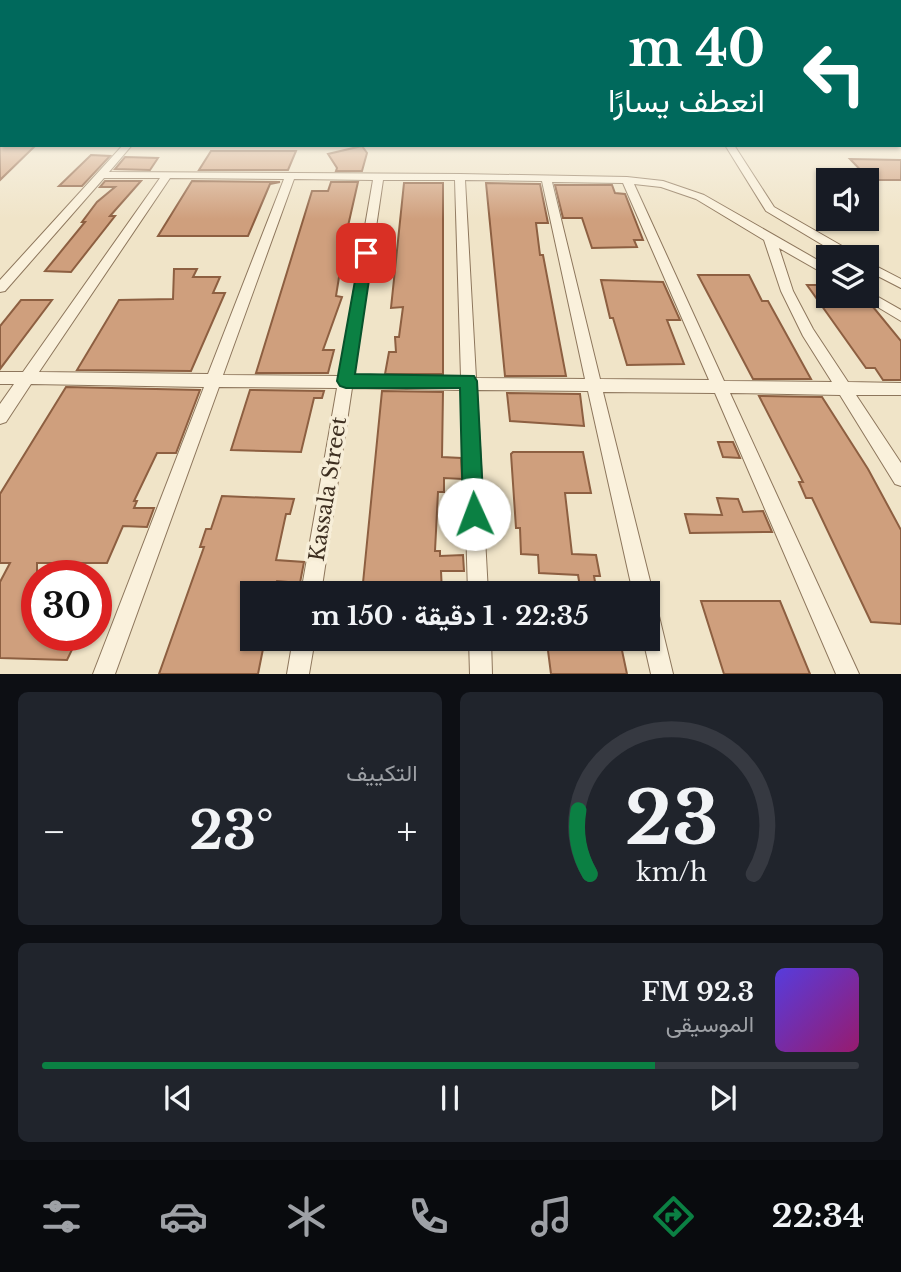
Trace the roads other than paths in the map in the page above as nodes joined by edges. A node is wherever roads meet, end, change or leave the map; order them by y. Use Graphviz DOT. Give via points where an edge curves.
graph roads {
  1 [pos="119,156"];
  2 [pos="737,156"];
  3 [pos="104,175"];
  4 [pos="167,175"];
  5 [pos="290,176"];
  6 [pos="379,176"];
  7 [pos="460,177"];
  8 [pos="546,179"];
  9 [pos="627,180"];
  10 [pos="769,239"];
  11 [pos="830,245"];
  12 [pos="816,265"];
  13 [pos="879,272"];
  14 [pos="901,284"];
  15 [pos="0,288"];
  16 [pos="879,303"];
  17 [pos="901,316"];
  18 [pos="0,377"];
  19 [pos="27,378"];
  20 [pos="214,379"];
  21 [pos="346,381"];
  22 [pos="468,381"];
  23 [pos="593,383"];
  24 [pos="720,386"];
  25 [pos="844,388"];
  26 [pos="901,389"];
  27 [pos="0,417"];
  28 [pos="901,478"];
  29 [pos="313,581"];
  30 [pos="477,581"];
  31 [pos="640,581"];
  32 [pos="302,651"];
  33 [pos="480,651"];
  34 [pos="657,651"];
  35 [pos="104,674"];
  36 [pos="298,674"];
  37 [pos="481,674"];
  38 [pos="662,674"];
  39 [pos="848,674"];
  1 -- 3 [label="street"];
  2 -- 11 [label="street" via="771,209"];
  3 -- 4 [label="street"];
  3 -- 15 [label="street"];
  4 -- 5 [label="street"];
  4 -- 19 [label="street"];
  5 -- 6 [label="street"];
  5 -- 20 [label="street"];
  6 -- 7 [label="street"];
  6 -- 21 [label="street, Kassala Street"];
  7 -- 8 [label="street"];
  7 -- 22 [label="street"];
  8 -- 9 [label="street"];
  8 -- 23 [label="street"];
  9 -- 10 [label="street" via="691,193"];
  9 -- 24 [label="street"];
  10 -- 12 [label="street"];
  10 -- 25 [label="street" via="798,311"];
  13 -- 14 [label="street"];
  16 -- 17 [label="street"];
  18 -- 19 [label="street"];
  19 -- 20 [label="street"];
  19 -- 27 [label="street"];
  20 -- 21 [label="street"];
  20 -- 35 [label="street"];
  21 -- 22 [label="street"];
  21 -- 29 [label="street, Kassala Street"];
  22 -- 23 [label="street"];
  22 -- 30 [label="street"];
  23 -- 24 [label="street"];
  23 -- 31 [label="street"];
  24 -- 25 [label="street"];
  24 -- 39 [label="street"];
  25 -- 26 [label="street"];
  25 -- 28 [label="street"];
  32 -- 36 [label="street"];
  33 -- 37 [label="street"];
  34 -- 38 [label="street"];
}
